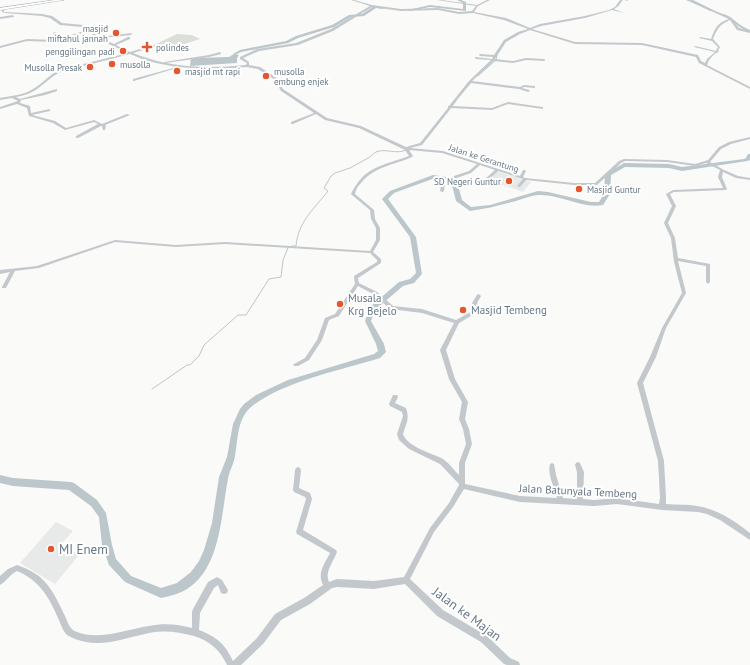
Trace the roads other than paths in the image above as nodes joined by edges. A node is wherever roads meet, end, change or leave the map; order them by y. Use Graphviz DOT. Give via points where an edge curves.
graph roads {
  1 [pos="62,0"];
  2 [pos="352,0"];
  3 [pos="438,0"];
  4 [pos="442,0"];
  5 [pos="489,0"];
  6 [pos="621,0"];
  7 [pos="690,0"];
  8 [pos="372,6"];
  9 [pos="477,6"];
  10 [pos="1,9"];
  11 [pos="611,9"];
  12 [pos="473,12"];
  13 [pos="623,13"];
  14 [pos="27,14"];
  15 [pos="0,18"];
  16 [pos="730,19"];
  17 [pos="532,28"];
  18 [pos="90,30"];
  19 [pos="750,32"];
  20 [pos="54,33"];
  21 [pos="131,34"];
  22 [pos="64,37"];
  23 [pos="100,38"];
  24 [pos="129,38"];
  25 [pos="700,38"];
  26 [pos="712,40"];
  27 [pos="159,44"];
  28 [pos="114,45"];
  29 [pos="0,48"];
  30 [pos="718,52"];
  31 [pos="130,53"];
  32 [pos="220,53"];
  33 [pos="689,53"];
  34 [pos="480,55"];
  35 [pos="495,56"];
  36 [pos="476,58"];
  37 [pos="532,59"];
  38 [pos="493,61"];
  39 [pos="160,62"];
  40 [pos="706,64"];
  41 [pos="186,66"];
  42 [pos="247,66"];
  43 [pos="134,80"];
  44 [pos="471,82"];
  45 [pos="534,87"];
  46 [pos="520,88"];
  47 [pos="750,88"];
  48 [pos="56,90"];
  49 [pos="528,91"];
  50 [pos="13,96"];
  51 [pos="0,98"];
  52 [pos="19,101"];
  53 [pos="451,107"];
  54 [pos="0,108"];
  55 [pos="542,108"];
  56 [pos="49,110"];
  57 [pos="316,113"];
  58 [pos="30,114"];
  59 [pos="128,115"];
  60 [pos="292,123"];
  61 [pos="101,125"];
  62 [pos="104,129"];
  63 [pos="77,137"];
  64 [pos="745,138"];
  65 [pos="750,138"];
  66 [pos="750,142"];
  67 [pos="406,149"];
  68 [pos="708,163"];
  69 [pos="478,165"];
  70 [pos="721,169"];
  71 [pos="496,171"];
  72 [pos="524,171"];
  73 [pos="523,178"];
  74 [pos="750,180"];
  75 [pos="485,181"];
  76 [pos="519,186"];
  77 [pos="442,191"];
  78 [pos="371,252"];
  79 [pos="676,259"];
  80 [pos="13,271"];
  81 [pos="0,272"];
  82 [pos="708,282"];
  83 [pos="357,284"];
  84 [pos="4,287"];
  85 [pos="479,296"];
  86 [pos="457,322"];
  87 [pos="296,365"];
  88 [pos="395,397"];
  89 [pos="578,465"];
  90 [pos="552,466"];
  91 [pos="298,470"];
  92 [pos="462,484"];
  93 [pos="560,500"];
  94 [pos="580,501"];
  95 [pos="662,507"];
  96 [pos="750,537"];
  97 [pos="406,580"];
  98 [pos="0,581"];
  99 [pos="328,586"];
  100 [pos="224,590"];
  101 [pos="195,633"];
  102 [pos="507,663"];
  103 [pos="231,665"];
  104 [pos="235,665"];
  105 [pos="516,665"];
  1 -- 10 [label="highway"];
  2 -- 8 [label="street"];
  3 -- 4 [label="street"];
  4 -- 9 [label="street"];
  5 -- 9 [label="street"];
  6 -- 11 [label="street"];
  7 -- 16 [label="street"];
  8 -- 12 [label="street" via="401,10 438,9 459,13"];
  8 -- 42 [label="street" via="332,30 297,44 258,50 241,58 248,63"];
  9 -- 12 [label="street"];
  10 -- 14 [label="street" via="6,13"];
  11 -- 13 [label="street"];
  11 -- 17 [label="street"];
  12 -- 17 [label="street"];
  14 -- 15 [label="street"];
  14 -- 18 [label="street" via="48,16 61,24 83,26"];
  16 -- 19 [label="street" via="738,28"];
  16 -- 26 [label="street" via="720,23"];
  17 -- 33 [label="street" via="575,43 640,44"];
  17 -- 35 [label="street" via="505,41"];
  18 -- 22 [label="street"];
  18 -- 23 [label="street"];
  20 -- 22 [label="street"];
  21 -- 23 [label="street"];
  22 -- 29 [label="street" via="54,41 25,40"];
  23 -- 28 [label="street"];
  24 -- 28 [label="street"];
  25 -- 26 [label="street"];
  26 -- 30 [label="street" via="719,46"];
  27 -- 31 [label="street"];
  28 -- 31 [label="street"];
  30 -- 33 [label="street" via="696,46"];
  30 -- 40 [label="street" via="707,60"];
  31 -- 39 [label="street"];
  31 -- 50 [label="street" via="60,71 36,89"];
  32 -- 39 [label="street"];
  33 -- 40 [label="street" via="696,56 699,62"];
  34 -- 35 [label="street"];
  35 -- 38 [label="street"];
  36 -- 38 [label="street"];
  37 -- 37 [label="street" via="538,59 545,60"];
  37 -- 38 [label="street" via="516,62"];
  38 -- 44 [label="street"];
  39 -- 41 [label="street"];
  40 -- 47 [label="street"];
  41 -- 42 [label="street, Jalan ke Gerantung"];
  41 -- 43 [label="street"];
  42 -- 57 [label="street, Jalan ke Gerantung" via="259,68 270,75 282,90"];
  44 -- 46 [label="street"];
  44 -- 53 [label="street"];
  45 -- 46 [label="street"];
  46 -- 49 [label="street"];
  48 -- 52 [label="street"];
  50 -- 51 [label="street"];
  50 -- 52 [label="street"];
  52 -- 54 [label="street"];
  52 -- 58 [label="street" via="18,103 29,107"];
  53 -- 55 [label="street" via="492,109 508,103"];
  53 -- 67 [label="street" via="421,144"];
  56 -- 58 [label="street"];
  57 -- 60 [label="street"];
  57 -- 67 [label="street, Jalan ke Gerantung" via="331,121 365,129"];
  58 -- 61 [label="street" via="67,129 92,121"];
  59 -- 61 [label="street"];
  61 -- 62 [label="street"];
  61 -- 63 [label="street"];
  64 -- 65 [label="street"];
  64 -- 66 [label="street"];
  64 -- 68 [label="street" via="722,147"];
  67 -- 69 [label="street, Jalan ke Gerantung" via="442,152"];
  67 -- 78 [label="street" via="411,156 374,169 364,176 354,190 354,194 372,210 378,228 378,240"];
  68 -- 70 [label="street"];
  68 -- 73 [label="street, Jalan ke Gerantung" via="692,165 667,161 622,160 605,174 600,182 594,184 568,184"];
  69 -- 71 [label="street, Jalan ke Gerantung"];
  69 -- 77 [label="street" via="470,172 443,181"];
  70 -- 74 [label="street" via="738,178"];
  70 -- 79 [label="street" via="720,177 724,190 691,189 672,191 668,194 674,206 666,221 673,238"];
  71 -- 73 [label="street, Jalan ke Gerantung"];
  71 -- 75 [label="street"];
  72 -- 73 [label="street"];
  73 -- 76 [label="street"];
  78 -- 80 [label="street" via="225,244 176,246 115,241 49,264"];
  78 -- 83 [label="street" via="380,263 356,277"];
  79 -- 82 [label="street" via="708,265"];
  79 -- 95 [label="street" via="684,293 664,328 640,383 662,461"];
  80 -- 81 [label="street"];
  80 -- 84 [label="street"];
  83 -- 86 [label="street" via="375,293 392,308 428,312"];
  83 -- 87 [label="street" via="337,315 325,321 324,331 307,360"];
  85 -- 86 [label="street" via="474,303 479,307 478,310"];
  86 -- 92 [label="street" via="443,350 452,379 465,402 462,419 469,444 462,463"];
  88 -- 92 [label="street" via="392,404 404,410 406,416 401,438 411,447 442,462"];
  89 -- 94 [label="street" via="582,473 578,490"];
  90 -- 93 [label="street" via="552,478 559,490"];
  91 -- 99 [label="street" via="296,490 309,499 299,532 334,552 323,575"];
  92 -- 93 [label="street, Jalan Batunyala Tembeng" via="509,497"];
  92 -- 97 [label="street" via="451,505 432,530"];
  93 -- 94 [label="street, Jalan Batunyala Tembeng"];
  94 -- 95 [label="street, Jalan Batunyala Tembeng" via="623,501"];
  95 -- 96 [label="street, Jalan Batunyala Tembeng" via="688,507 708,512 734,524"];
  97 -- 99 [label="street" via="374,585 337,583"];
  97 -- 102 [label="street, Jalan ke Majan" via="431,605 492,644"];
  98 -- 101 [label="street" via="17,568 30,572 41,581 69,632 76,637 109,637 162,629"];
  99 -- 104 [label="street" via="278,617 260,641"];
  100 -- 101 [label="street" via="220,582 211,585 196,612"];
  101 -- 103 [label="street" via="213,639 219,644"];
  102 -- 105 [label="street, Jalan ke Majan"];
}
